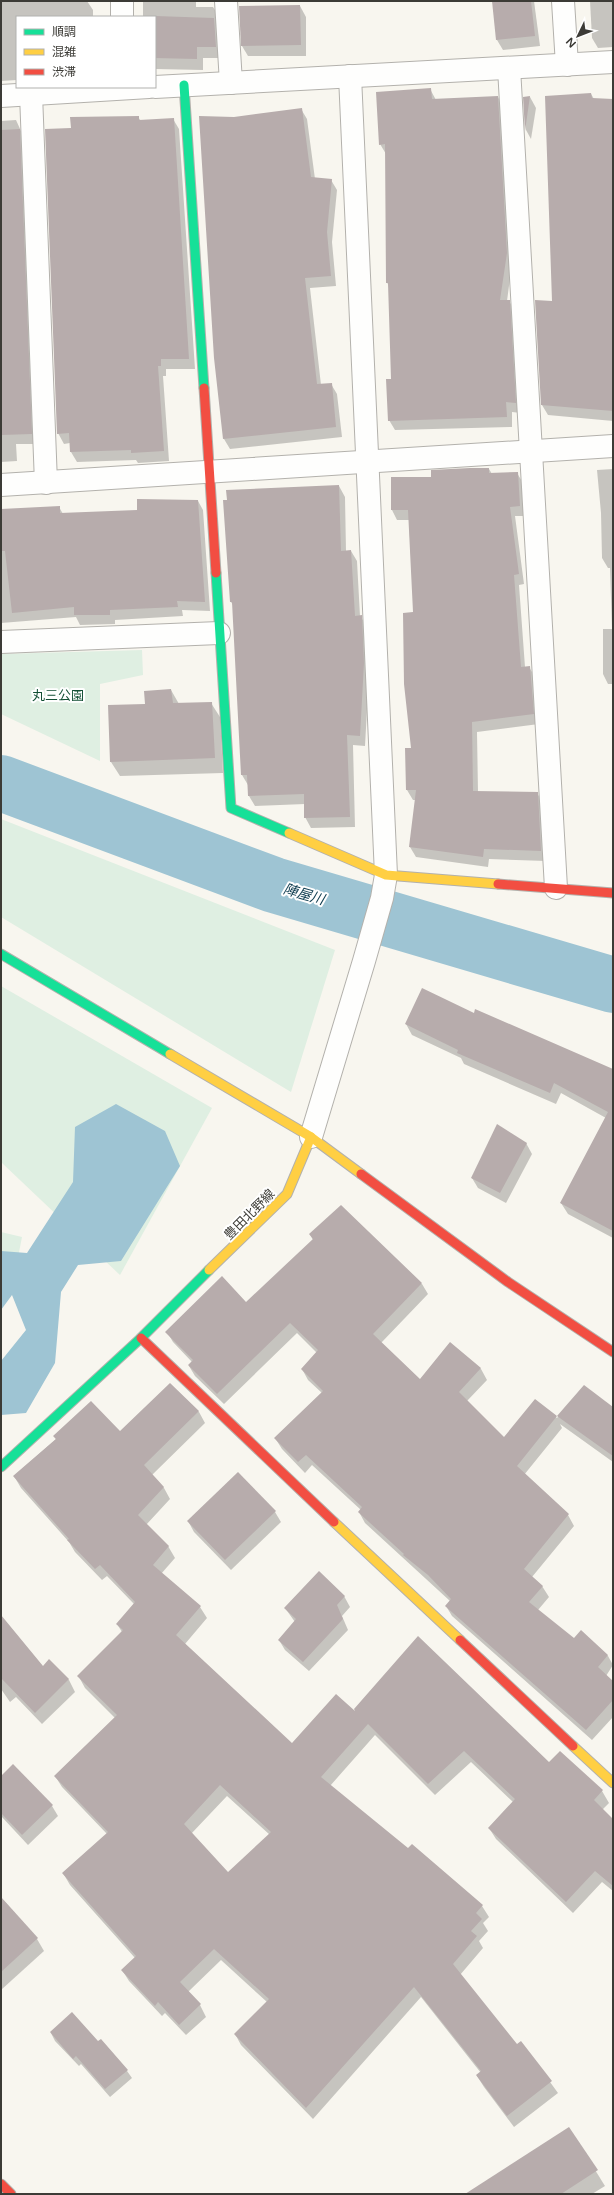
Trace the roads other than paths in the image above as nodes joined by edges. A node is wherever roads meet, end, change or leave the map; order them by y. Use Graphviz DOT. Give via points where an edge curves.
graph roads {
  1 [pos="122,1"];
  2 [pos="226,1"];
  3 [pos="563,1"];
  4 [pos="122,16"];
  5 [pos="613,62"];
  6 [pos="567,64"];
  7 [pos="509,68"];
  8 [pos="350,76"];
  9 [pos="231,83"];
  10 [pos="184,85"];
  11 [pos="156,87"];
  12 [pos="126,88"];
  13 [pos="31,94"];
  14 [pos="1,96"];
  15 [pos="613,446"];
  16 [pos="531,451"];
  17 [pos="368,462"];
  18 [pos="209,472"];
  19 [pos="46,483"];
  20 [pos="1,486"];
  21 [pos="219,633"];
  22 [pos="1,642"];
  23 [pos="386,875"];
  24 [pos="556,888"];
  25 [pos="613,893"];
  26 [pos="1,954"];
  27 [pos="311,1137"];
  28 [pos="141,1338"];
  29 [pos="613,1352"];
  30 [pos="1,1467"];
  31 [pos="613,1783"];
  32 [pos="1,2184"];
  33 [pos="12,2194"];
  1 -- 4 [label="street"];
  2 -- 9 [label="street"];
  3 -- 6 [label="street"];
  5 -- 6 [label="street"];
  6 -- 7 [label="street"];
  7 -- 8 [label="street"];
  7 -- 16 [label="street"];
  8 -- 9 [label="street"];
  8 -- 17 [label="street"];
  9 -- 10 [label="street"];
  10 -- 11 [label="street"];
  10 -- 18 [label="street"];
  12 -- 13 [label="street"];
  13 -- 14 [label="street"];
  13 -- 19 [label="street"];
  15 -- 16 [label="street"];
  16 -- 17 [label="street"];
  16 -- 24 [label="street"];
  17 -- 18 [label="street"];
  17 -- 23 [label="street"];
  18 -- 19 [label="street"];
  18 -- 21 [label="street"];
  19 -- 20 [label="street"];
  21 -- 22 [label="street"];
  21 -- 23 [label="street" via="231,808"];
  23 -- 24 [label="street"];
  23 -- 27 [label="street" via="364,961"];
  24 -- 25 [label="street"];
  26 -- 27 [label="street"];
  27 -- 28 [label="street, 豊田北野線" via="287,1194"];
  27 -- 29 [label="street" via="508,1282"];
  28 -- 30 [label="street, 豊田北野線"];
  28 -- 31 [label="street"];
  32 -- 33 [label="street"];
}
